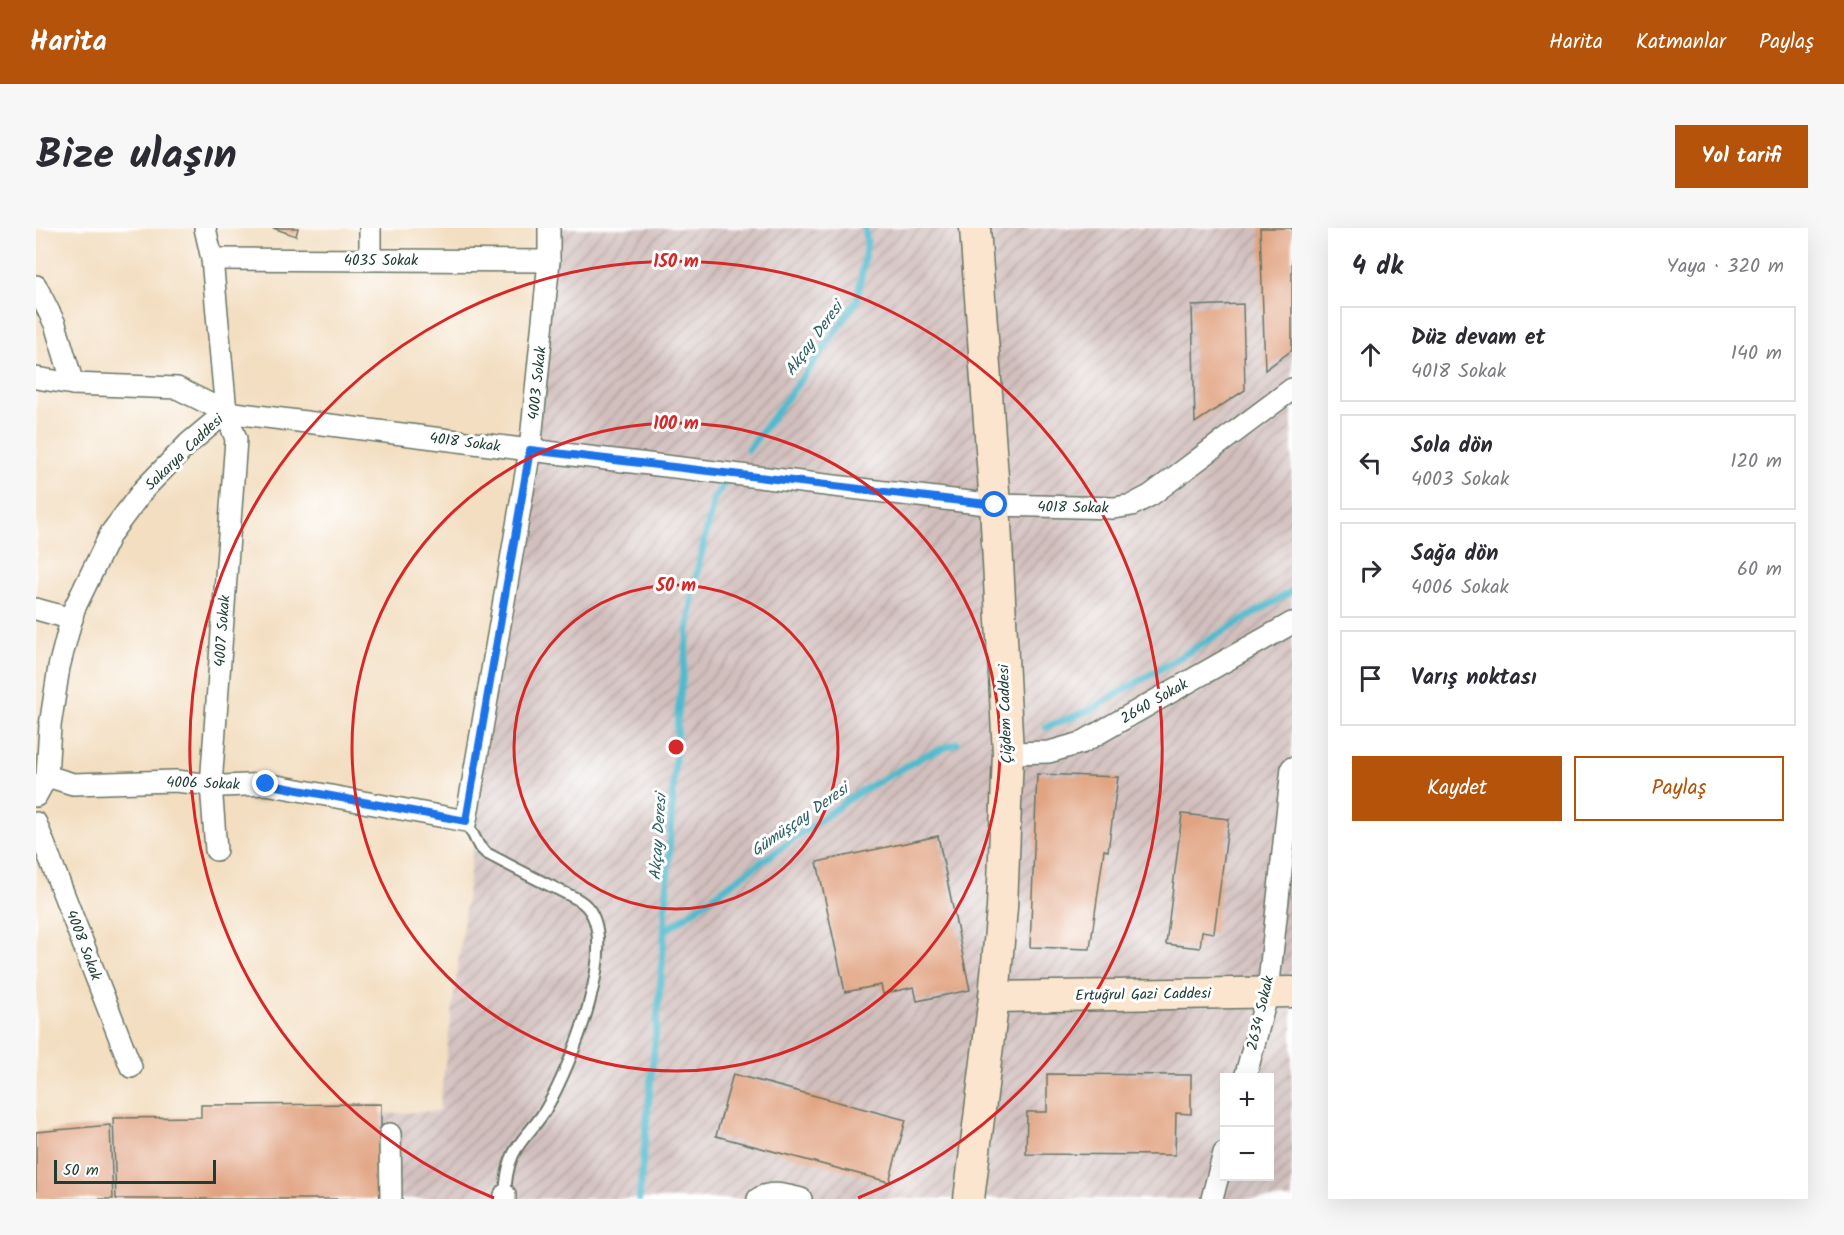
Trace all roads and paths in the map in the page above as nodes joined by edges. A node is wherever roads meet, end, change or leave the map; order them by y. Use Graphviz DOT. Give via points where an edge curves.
graph roads {
  1 [pos="205,228"];
  2 [pos="370,228"];
  3 [pos="549,228"];
  4 [pos="975,228"];
  5 [pos="212,260"];
  6 [pos="370,260"];
  7 [pos="549,261"];
  8 [pos="36,286"];
  9 [pos="36,378"];
  10 [pos="73,384"];
  11 [pos="1292,389"];
  12 [pos="226,412"];
  13 [pos="530,450"];
  14 [pos="995,505"];
  15 [pos="36,609"];
  16 [pos="72,619"];
  17 [pos="1292,623"];
  18 [pos="43,726"];
  19 [pos="1008,753"];
  20 [pos="1292,768"];
  21 [pos="47,776"];
  22 [pos="211,785"];
  23 [pos="36,796"];
  24 [pos="466,821"];
  25 [pos="36,824"];
  26 [pos="216,850"];
  27 [pos="1280,992"];
  28 [pos="994,997"];
  29 [pos="131,1067"];
  30 [pos="1247,1073"];
  31 [pos="390,1134"];
  32 [pos="1220,1168"];
  33 [pos="505,1197"];
  34 [pos="391,1199"];
  35 [pos="758,1199"];
  36 [pos="801,1199"];
  37 [pos="969,1199"];
  38 [pos="1212,1199"];
  1 -- 5 [label="street, Sakarya Caddesi"];
  2 -- 6 [label="street"];
  3 -- 7 [label="street, 4003 Sokak"];
  4 -- 14 [label="street, Çiğdem Caddesi"];
  5 -- 6 [label="street, 4035 Sokak"];
  5 -- 12 [label="street, Sakarya Caddesi"];
  6 -- 7 [label="street, 4035 Sokak"];
  7 -- 13 [label="street, 4003 Sokak"];
  8 -- 10 [label="street" via="55,324"];
  9 -- 10 [label="street, 4018 Sokak"];
  10 -- 12 [label="street, 4018 Sokak" via="177,388"];
  11 -- 14 [label="street, 4018 Sokak" via="1151,495 1132,505"];
  12 -- 13 [label="street, 4018 Sokak"];
  12 -- 16 [label="street, Sakarya Caddesi" via="144,489 111,533"];
  12 -- 22 [label="street, 4007 Sokak" via="236,439"];
  13 -- 14 [label="street, 4018 Sokak"];
  13 -- 24 [label="street, 4003 Sokak"];
  14 -- 19 [label="street, Çiğdem Caddesi"];
  15 -- 16 [label="street"];
  16 -- 18 [label="street, Sakarya Caddesi"];
  17 -- 19 [label="street, 2640 Sokak" via="1081,743 1049,752"];
  18 -- 21 [label="street, Sakarya Caddesi"];
  19 -- 28 [label="street, Çiğdem Caddesi"];
  20 -- 27 [label="street, 2634 Sokak"];
  21 -- 22 [label="street, 4006 Sokak" via="74,784 175,781"];
  21 -- 23 [label="street, Sakarya Caddesi"];
  22 -- 24 [label="street, 4006 Sokak" via="266,784"];
  22 -- 26 [label="street, 4007 Sokak"];
  24 -- 33 [label="lane" via="486,854 584,903 595,918 599,937 599,964 585,1018 546,1110 512,1156"];
  25 -- 29 [label="street, 4008 Sokak"];
  27 -- 28 [label="street, Ertuğrul Gazi Caddesi"];
  27 -- 30 [label="street, 2634 Sokak"];
  28 -- 37 [label="street, Çiğdem Caddesi"];
  31 -- 34 [label="street"];
  32 -- 38 [label="street"];
  35 -- 36 [label="street" via="774,1194"];
}
